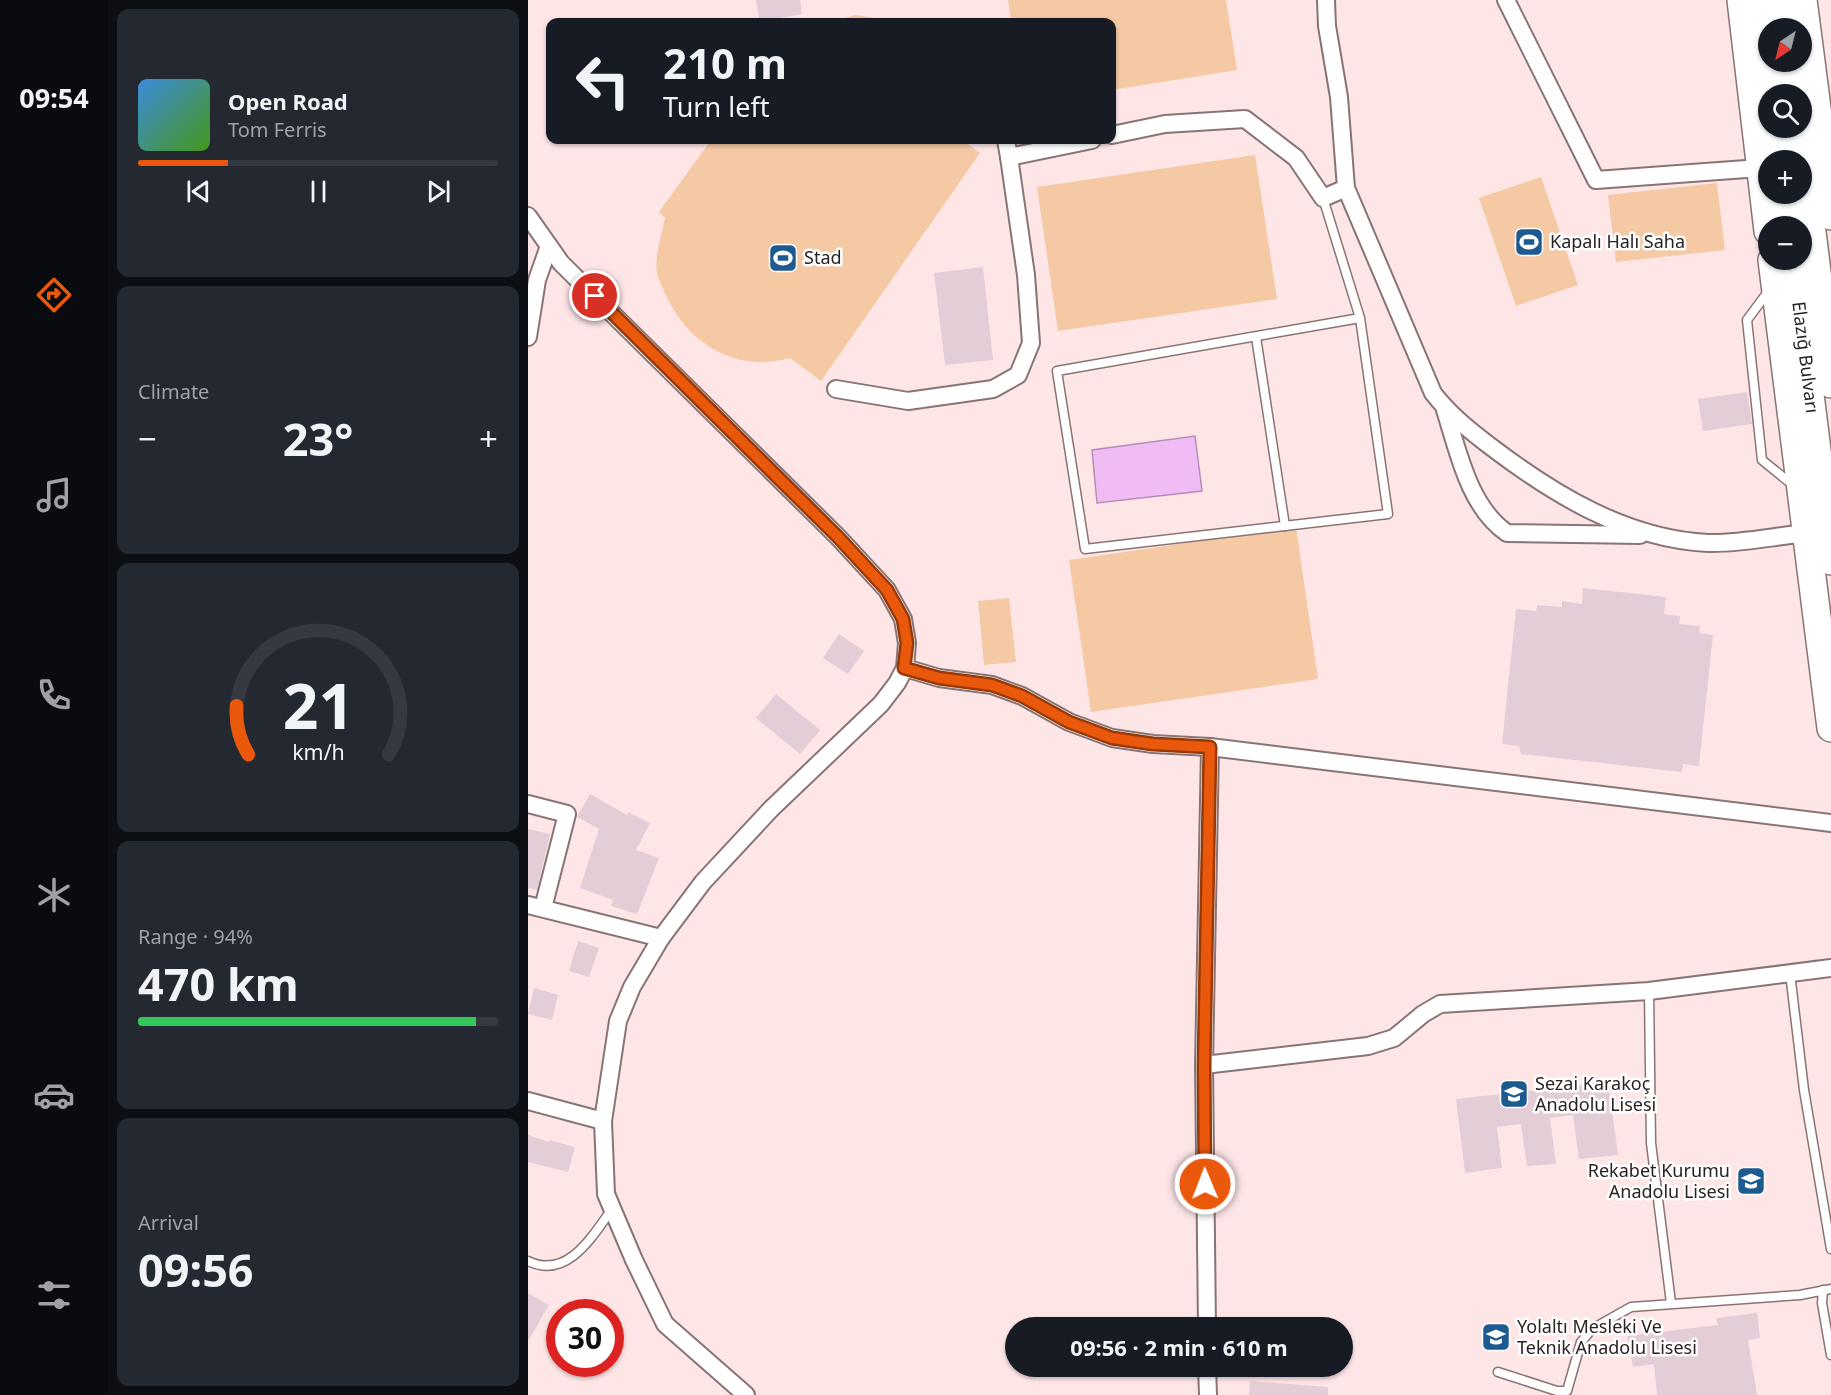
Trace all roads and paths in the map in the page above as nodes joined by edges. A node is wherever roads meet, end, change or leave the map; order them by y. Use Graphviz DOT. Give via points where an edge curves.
graph roads {
  1 [pos="1326,0"];
  2 [pos="1506,0"];
  3 [pos="1740,0"];
  4 [pos="1759,0"];
  5 [pos="1783,0"];
  6 [pos="1803,0"];
  7 [pos="1785,18"];
  8 [pos="1771,84"];
  9 [pos="1116,134"];
  10 [pos="1800,138"];
  11 [pos="1007,144"];
  12 [pos="1072,144"];
  13 [pos="1767,150"];
  14 [pos="1009,157"];
  15 [pos="1758,165"];
  16 [pos="1829,186"];
  17 [pos="1346,188"];
  18 [pos="1323,198"];
  19 [pos="528,216"];
  20 [pos="1831,216"];
  21 [pos="549,246"];
  22 [pos="1774,270"];
  23 [pos="1794,270"];
  24 [pos="1360,318"];
  25 [pos="528,337"];
  26 [pos="1256,337"];
  27 [pos="1831,384"];
  28 [pos="836,389"];
  29 [pos="1445,410"];
  30 [pos="1802,492"];
  31 [pos="1285,526"];
  32 [pos="1808,533"];
  33 [pos="1659,536"];
  34 [pos="1831,561"];
  35 [pos="904,668"];
  36 [pos="1831,728"];
  37 [pos="1210,747"];
  38 [pos="528,804"];
  39 [pos="1831,823"];
  40 [pos="535,907"];
  41 [pos="661,938"];
  42 [pos="1831,968"];
  43 [pos="1790,973"];
  44 [pos="1649,991"];
  45 [pos="1204,1065"];
  46 [pos="528,1101"];
  47 [pos="603,1121"];
  48 [pos="612,1209"];
  49 [pos="1831,1249"];
  50 [pos="528,1261"];
  51 [pos="1827,1289"];
  52 [pos="1671,1303"];
  53 [pos="1207,1317"];
  54 [pos="1831,1355"];
  55 [pos="1498,1372"];
  56 [pos="1207,1377"];
  57 [pos="746,1395"];
  58 [pos="1208,1395"];
  1 -- 17 [label="street"];
  2 -- 15 [label="street" via="1596,180"];
  3 -- 13 [label="highway"];
  4 -- 8 [label="highway"];
  5 -- 7 [label="highway"];
  6 -- 16 [label="highway"];
  9 -- 18 [label="street" via="1165,124 1245,119 1296,158"];
  10 -- 27 [label="highway, Elazığ Bulvarı"];
  11 -- 14 [label="street"];
  12 -- 14 [label="street"];
  14 -- 28 [label="street" via="1026,275 1030,343 1018,375 993,389 908,401"];
  16 -- 20 [label="highway"];
  17 -- 18 [label="street"];
  17 -- 29 [label="street" via="1434,393"];
  18 -- 24 [label="lane"];
  19 -- 21 [label="street"];
  21 -- 25 [label="street" via="537,280"];
  21 -- 35 [label="street" via="561,263 887,590 903,619 907,643"];
  22 -- 30 [label="highway"];
  22 -- 30 [label="lane" via="1747,320 1762,460"];
  23 -- 34 [label="highway, Elazığ Bulvarı"];
  24 -- 26 [label="lane"];
  24 -- 31 [label="lane" via="1388,514"];
  26 -- 31 [label="lane"];
  26 -- 31 [label="lane" via="1057,371 1085,549"];
  29 -- 33 [label="street" via="1555,491 1584,507"];
  29 -- 33 [label="street" via="1464,468 1485,511 1507,533"];
  30 -- 32 [label="highway"];
  32 -- 33 [label="street" via="1709,543"];
  32 -- 36 [label="highway"];
  35 -- 37 [label="street" via="939,678 992,685 1112,738"];
  35 -- 41 [label="street" via="881,704 771,809 703,882"];
  37 -- 39 [label="street"];
  37 -- 45 [label="street"];
  38 -- 40 [label="street" via="567,813"];
  40 -- 41 [label="street"];
  41 -- 47 [label="street" via="632,987 618,1021"];
  42 -- 43 [label="street"];
  43 -- 44 [label="street"];
  43 -- 49 [label="lane" via="1809,1124"];
  44 -- 45 [label="street" via="1440,1004 1394,1038 1368,1046"];
  44 -- 52 [label="lane" via="1651,1143"];
  45 -- 53 [label="street"];
  46 -- 47 [label="street"];
  47 -- 48 [label="street" via="606,1194"];
  48 -- 50 [label="lane" via="585,1246 567,1261 549,1268"];
  48 -- 57 [label="street" via="665,1324"];
  51 -- 52 [label="lane" via="1800,1295"];
  51 -- 54 [label="lane" via="1822,1303"];
  52 -- 55 [label="lane" via="1631,1307 1592,1329 1581,1342 1568,1391"];
  56 -- 58 [label="street"];
}
